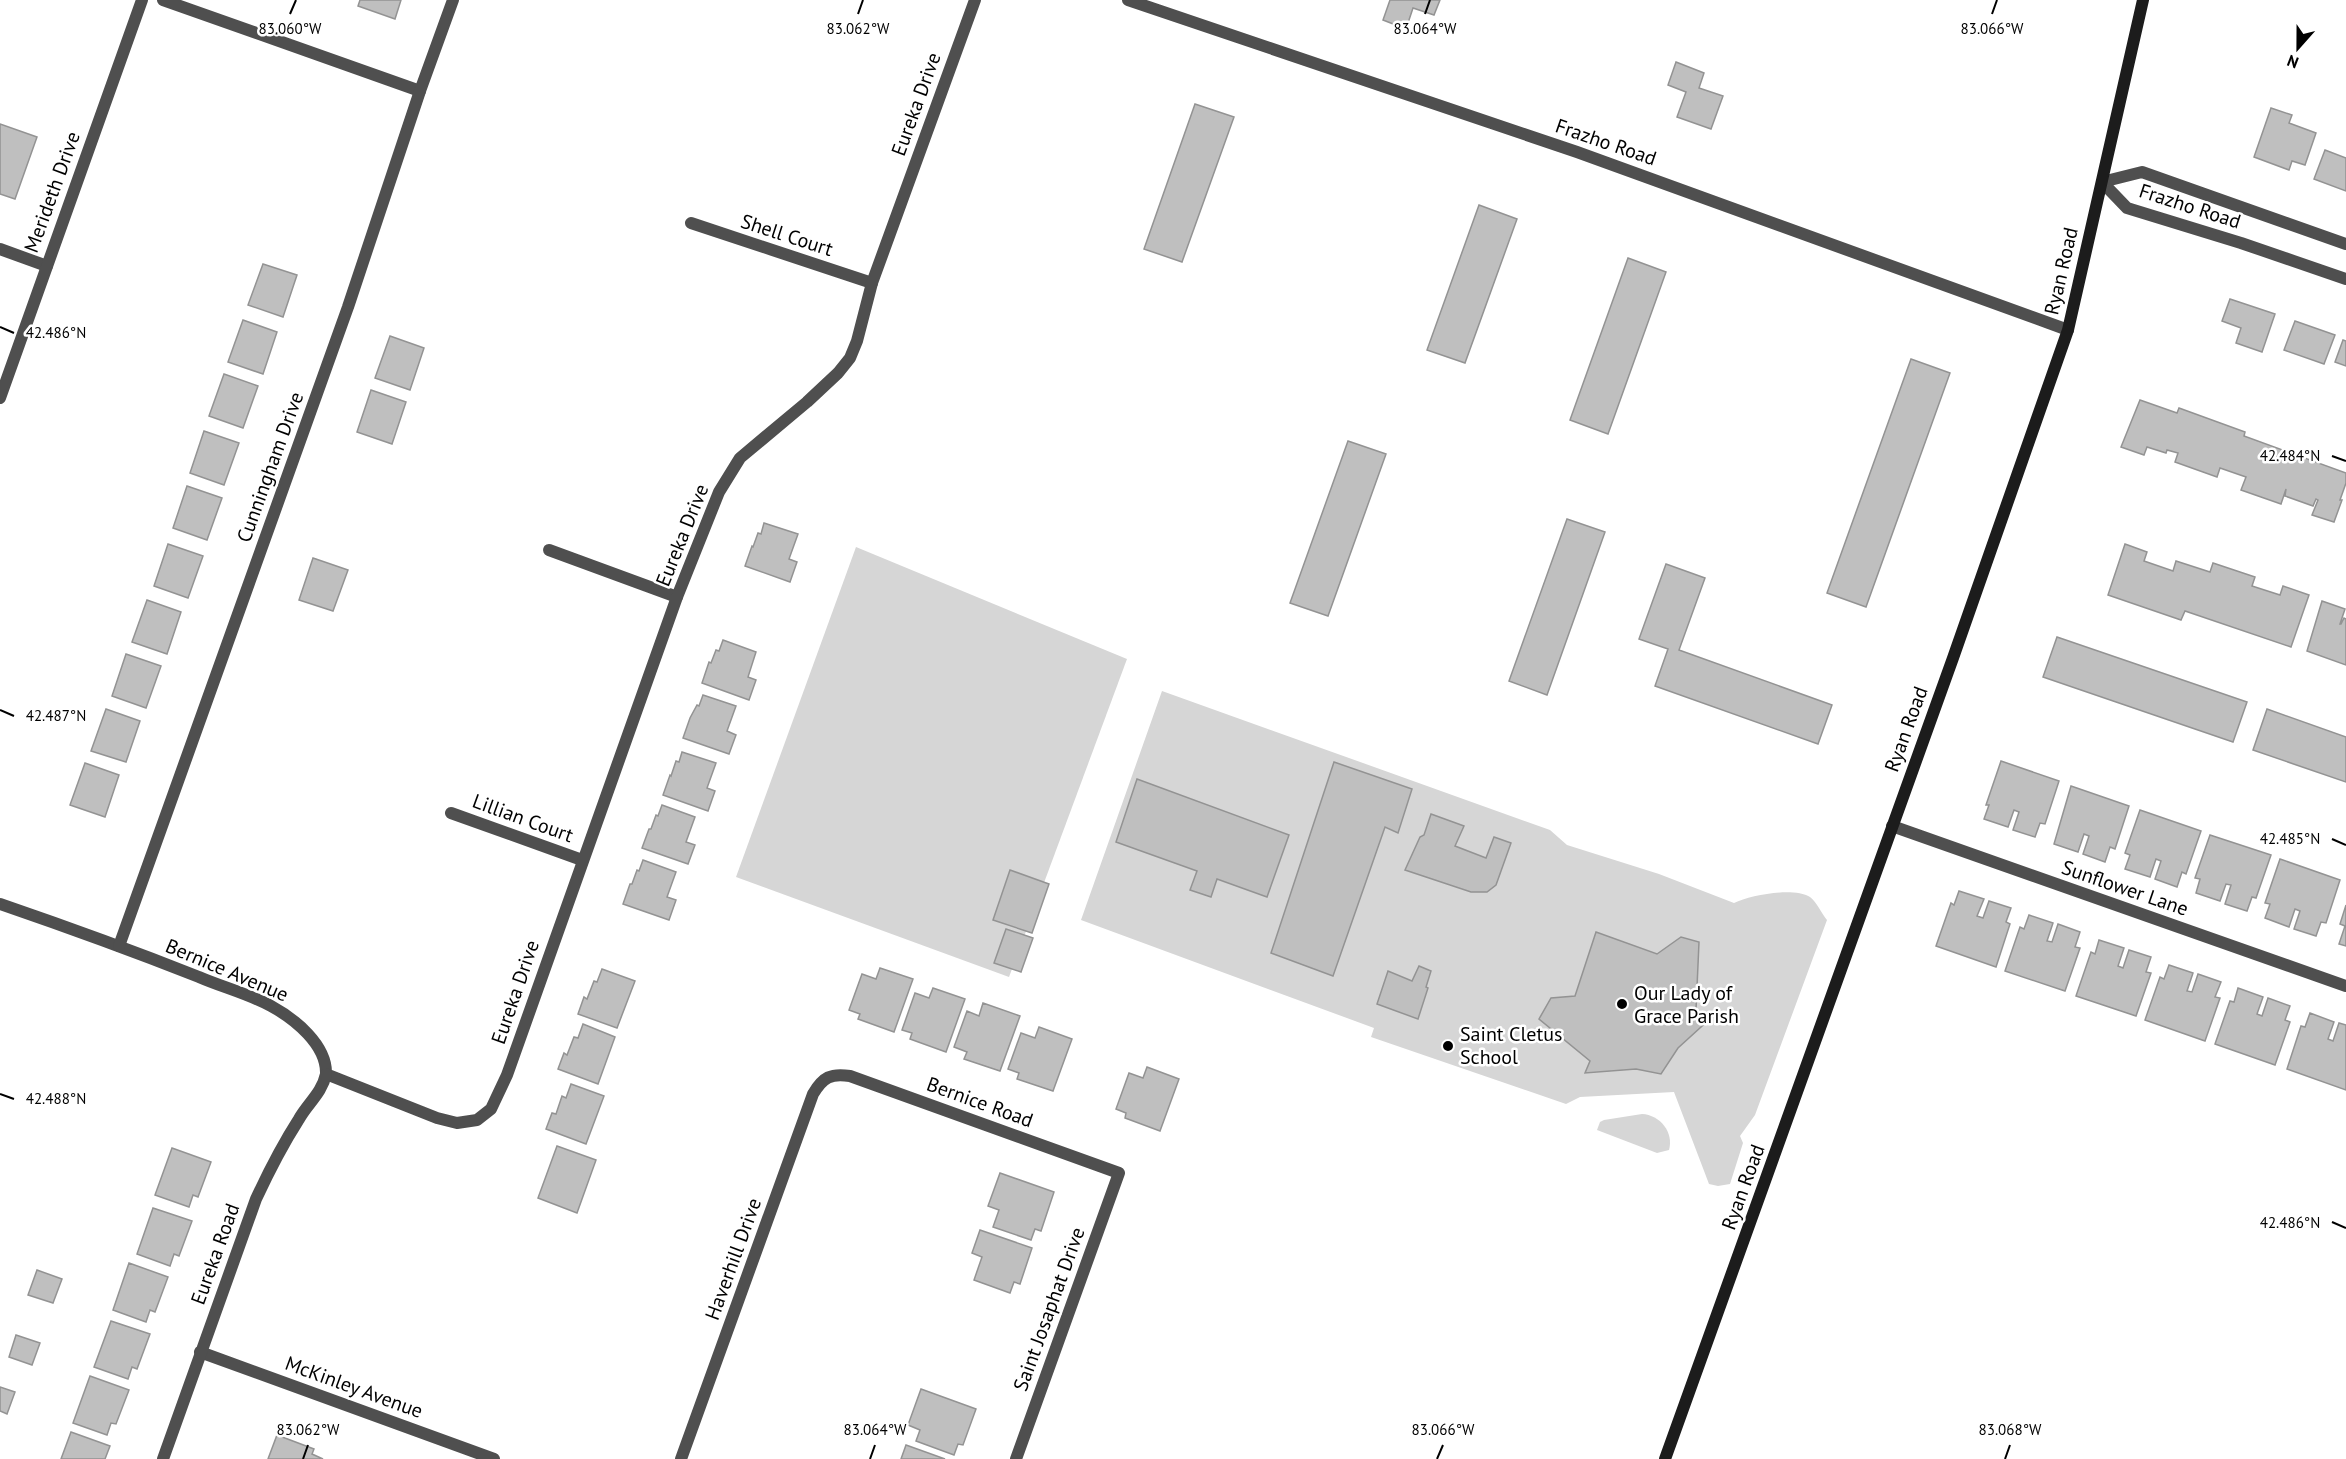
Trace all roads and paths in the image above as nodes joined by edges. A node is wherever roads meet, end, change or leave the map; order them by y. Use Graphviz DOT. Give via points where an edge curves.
graph roads {
  1 [pos="142,0"];
  2 [pos="163,0"];
  3 [pos="453,0"];
  4 [pos="975,0"];
  5 [pos="1129,0"];
  6 [pos="2143,0"];
  7 [pos="420,91"];
  8 [pos="2102,182"];
  9 [pos="691,223"];
  10 [pos="2346,244"];
  11 [pos="0,249"];
  12 [pos="46,266"];
  13 [pos="2346,279"];
  14 [pos="872,283"];
  15 [pos="2068,330"];
  16 [pos="0,398"];
  17 [pos="549,550"];
  18 [pos="677,597"];
  19 [pos="451,813"];
  20 [pos="1892,826"];
  21 [pos="582,860"];
  22 [pos="0,904"];
  23 [pos="119,946"];
  24 [pos="2346,986"];
  25 [pos="326,1074"];
  26 [pos="827,1076"];
  27 [pos="1119,1173"];
  28 [pos="200,1352"];
  29 [pos="163,1459"];
  30 [pos="494,1459"];
  31 [pos="681,1459"];
  32 [pos="1016,1459"];
  33 [pos="1665,1459"];
  1 -- 12 [label="street, Merideth Drive"];
  2 -- 7 [label="street"];
  3 -- 7 [label="street, Cunningham Drive"];
  4 -- 14 [label="street, Eureka Drive"];
  5 -- 15 [label="street, Frazho Road" via="1577,152"];
  6 -- 8 [label="main road, Ryan Road"];
  7 -- 23 [label="street, Cunningham Drive" via="348,307"];
  8 -- 10 [label="street, Frazho Road" via="2142,172"];
  8 -- 13 [label="street, Frazho Road" via="2127,208"];
  8 -- 15 [label="main road, Ryan Road"];
  9 -- 14 [label="street, Shell Court"];
  11 -- 12 [label="street"];
  12 -- 16 [label="street, Merideth Drive"];
  14 -- 18 [label="street, Eureka Drive" via="850,358 807,402 740,458 719,492"];
  15 -- 20 [label="main road, Ryan Road"];
  17 -- 18 [label="street"];
  18 -- 21 [label="street, Eureka Drive"];
  19 -- 21 [label="street, Lillian Court"];
  20 -- 24 [label="street, Sunflower Lane"];
  20 -- 33 [label="main road, Ryan Road"];
  21 -- 25 [label="street, Eureka Drive" via="507,1075 491,1108 477,1120 457,1123 437,1118"];
  22 -- 23 [label="street, Bernice Avenue"];
  23 -- 25 [label="street, Bernice Avenue" via="271,1006 303,1028 322,1053"];
  25 -- 28 [label="street, Eureka Road" via="324,1084 275,1158 256,1198"];
  26 -- 27 [label="street, Bernice Road" via="850,1076"];
  26 -- 31 [label="street, Haverhill Drive" via="813,1094"];
  27 -- 32 [label="street, Saint Josaphat Drive"];
  28 -- 29 [label="street, Eureka Road"];
  28 -- 30 [label="street, McKinley Avenue"];
}
